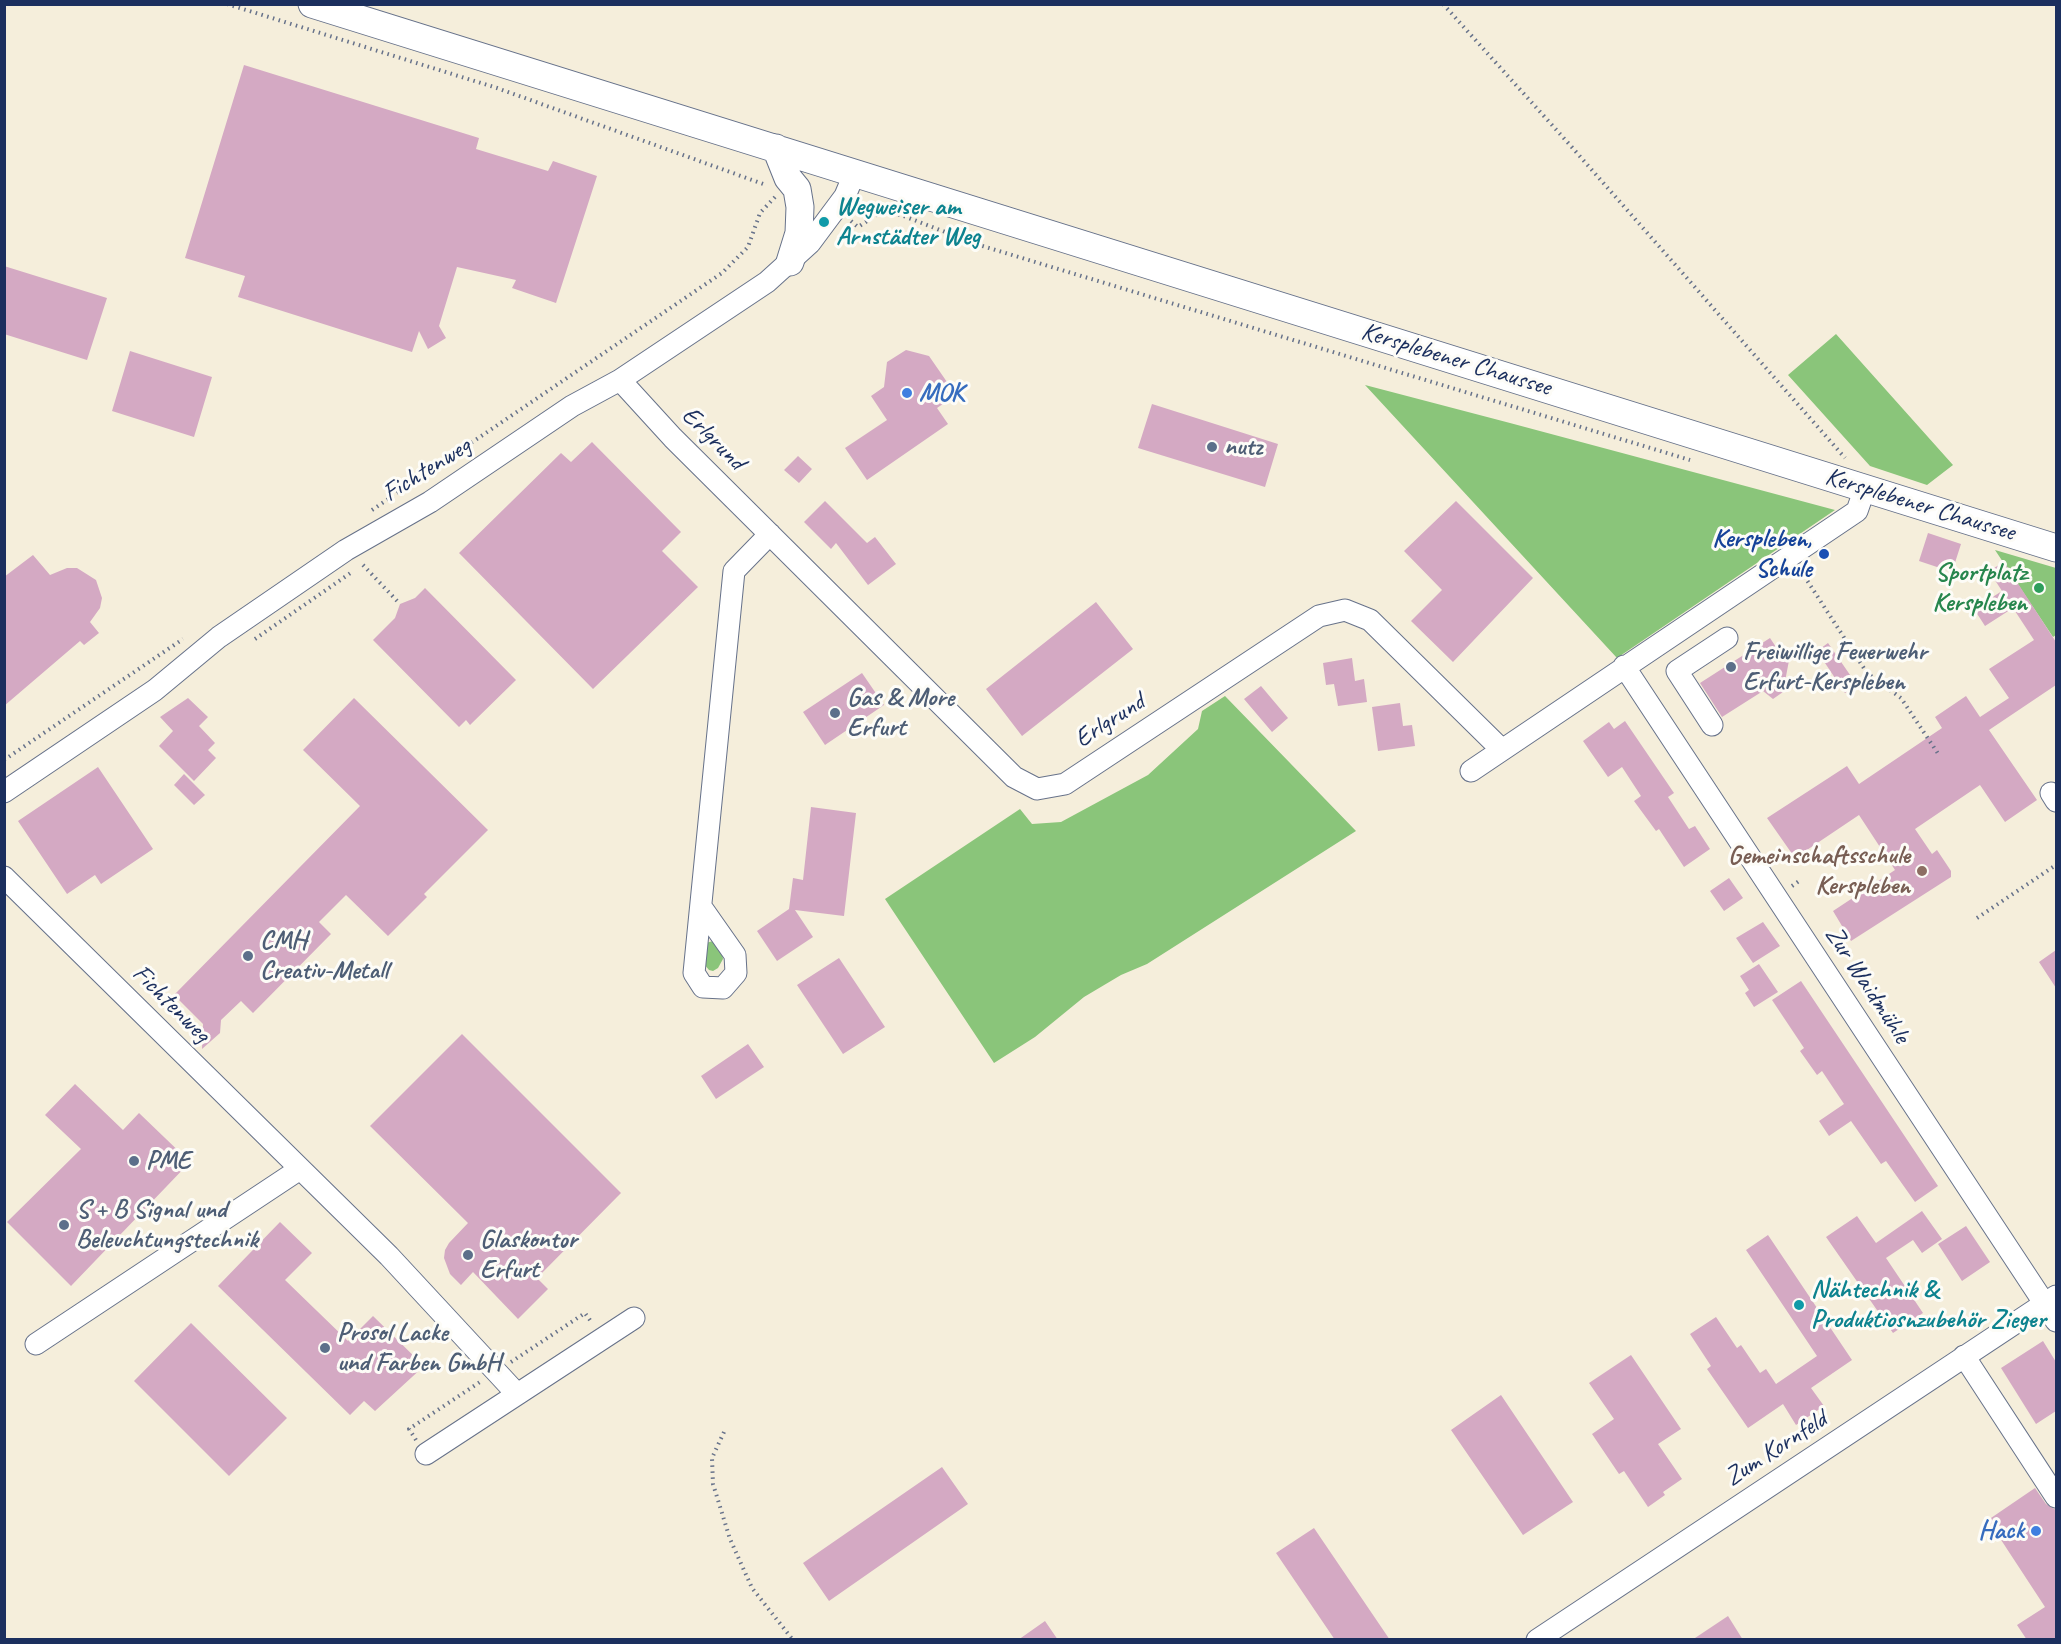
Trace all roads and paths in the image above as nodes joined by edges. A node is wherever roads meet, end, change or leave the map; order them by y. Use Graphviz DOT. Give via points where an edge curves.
graph roads {
  1 [pos="227,4"];
  2 [pos="312,4"];
  3 [pos="1443,4"];
  4 [pos="776,148"];
  5 [pos="855,172"];
  6 [pos="790,190"];
  7 [pos="836,207"];
  8 [pos="790,262"];
  9 [pos="621,380"];
  10 [pos="1696,462"];
  11 [pos="1865,488"];
  12 [pos="370,511"];
  13 [pos="770,534"];
  14 [pos="2056,548"];
  15 [pos="1791,556"];
  16 [pos="373,558"];
  17 [pos="363,565"];
  18 [pos="400,604"];
  19 [pos="1689,624"];
  20 [pos="186,636"];
  21 [pos="1727,638"];
  22 [pos="250,643"];
  23 [pos="1706,652"];
  24 [pos="1624,666"];
  25 [pos="1712,724"];
  26 [pos="1502,750"];
  27 [pos="1939,755"];
  28 [pos="4,760"];
  29 [pos="1471,771"];
  30 [pos="4,792"];
  31 [pos="2056,865"];
  32 [pos="4,877"];
  33 [pos="702,908"];
  34 [pos="1977,918"];
  35 [pos="300,1169"];
  36 [pos="2053,1307"];
  37 [pos="634,1318"];
  38 [pos="36,1344"];
  39 [pos="1964,1356"];
  40 [pos="517,1394"];
  41 [pos="724,1432"];
  42 [pos="426,1454"];
  43 [pos="2056,1497"];
  44 [pos="793,1640"];
  45 [pos="1537,1640"];
  1 -- 6 [label="path" via="497,88"];
  2 -- 4 [label="main road, Kersplebener Chaussee"];
  3 -- 11 [label="path" via="1779,381 1847,460"];
  4 -- 5 [label="main road, Kersplebener Chaussee"];
  4 -- 6 [label="main road"];
  5 -- 7 [label="street, Fichtenweg"];
  5 -- 11 [label="main road, Kersplebener Chaussee"];
  6 -- 8 [label="main road" via="800,207 799,232"];
  6 -- 12 [label="path" via="772,198 760,213 748,247 722,273"];
  7 -- 8 [label="street, Fichtenweg" via="810,243"];
  7 -- 10 [label="path" via="858,227 881,212 901,215 979,244"];
  8 -- 9 [label="street, Fichtenweg" via="767,282"];
  9 -- 13 [label="street, Erlgrund"];
  9 -- 30 [label="street, Fichtenweg" via="592,393 430,502 329,562 219,637 155,690"];
  11 -- 14 [label="main road, Kersplebener Chaussee"];
  11 -- 15 [label="street" via="1857,511"];
  13 -- 26 [label="street, Erlgrund" via="1014,777 1037,789 1065,784 1319,616 1345,610 1370,620"];
  13 -- 33 [label="street" via="734,571"];
  15 -- 19 [label="street"];
  15 -- 27 [label="path" via="1867,673 1901,698"];
  16 -- 17 [label="path"];
  17 -- 18 [label="path"];
  17 -- 22 [label="path"];
  19 -- 23 [label="street"];
  19 -- 24 [label="street"];
  20 -- 28 [label="path"];
  21 -- 23 [label="street"];
  23 -- 25 [label="street" via="1677,670"];
  24 -- 26 [label="street"];
  24 -- 36 [label="street, Zur Waidmühle"];
  26 -- 29 [label="street"];
  31 -- 34 [label="path"];
  32 -- 35 [label="street, Fichtenweg"];
  35 -- 38 [label="street"];
  35 -- 40 [label="street, Fichtenweg" via="389,1256"];
  36 -- 39 [label="street, Zum Kornfeld"];
  37 -- 40 [label="street"];
  39 -- 43 [label="street"];
  39 -- 45 [label="street, Zum Kornfeld"];
  40 -- 42 [label="street"];
  41 -- 44 [label="path" via="712,1458 713,1484 730,1539 752,1588"];
}
